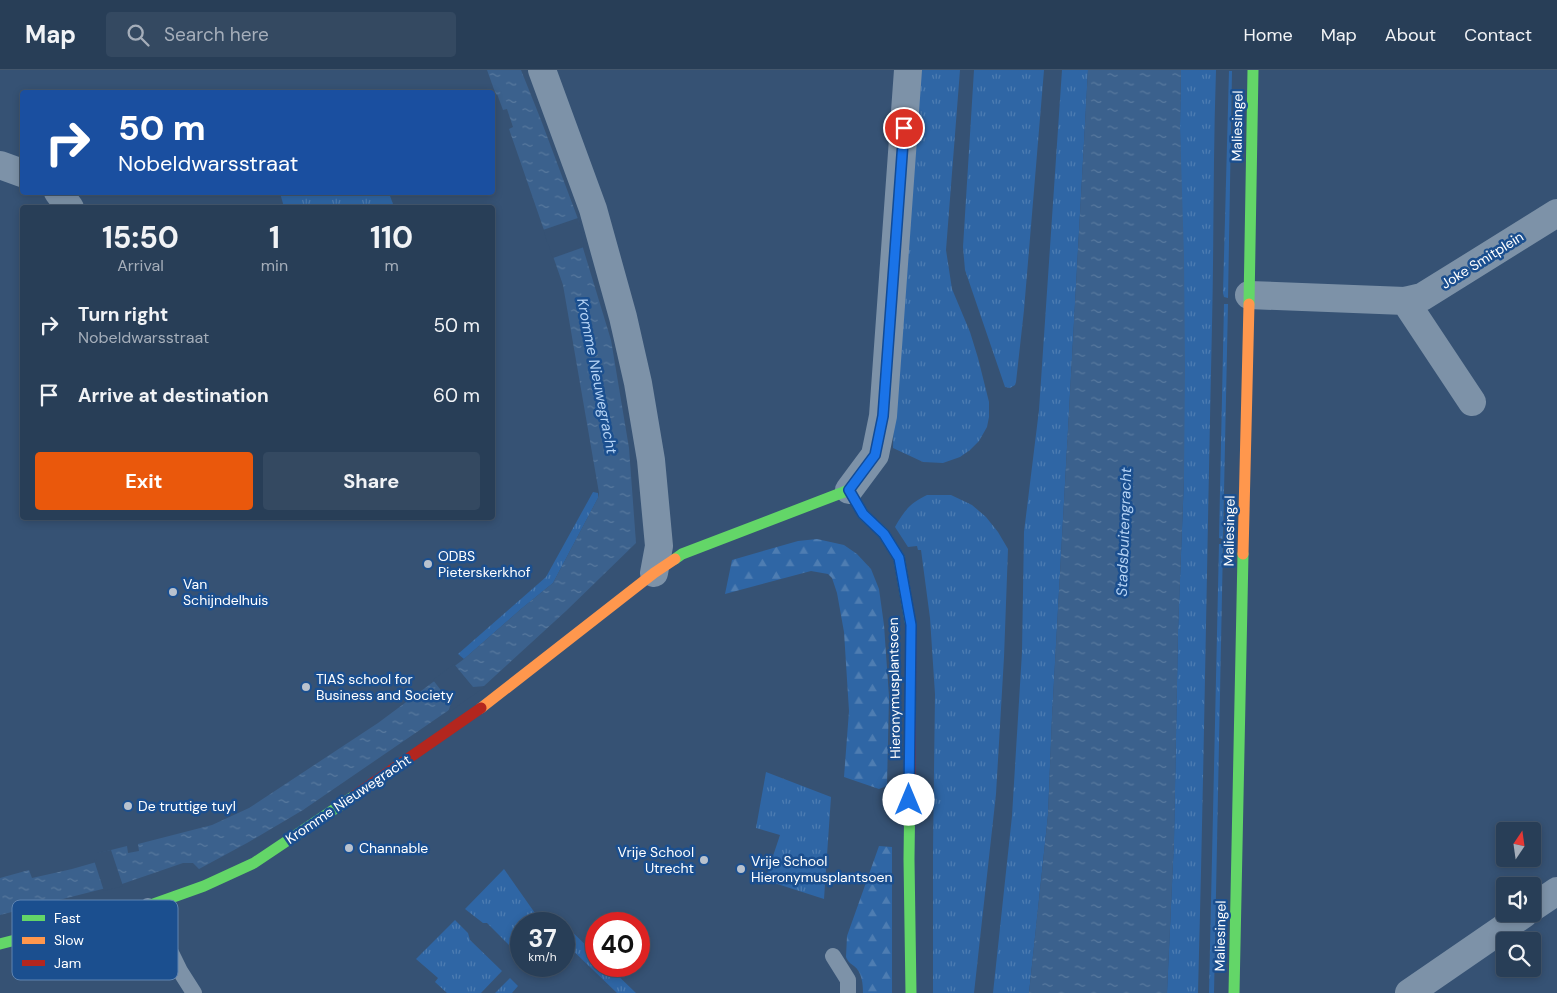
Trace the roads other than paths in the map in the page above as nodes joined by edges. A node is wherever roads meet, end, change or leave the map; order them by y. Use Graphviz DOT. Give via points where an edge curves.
graph roads {
  1 [pos="542,70"];
  2 [pos="908,70"];
  3 [pos="1253,70"];
  4 [pos="0,165"];
  5 [pos="20,172"];
  6 [pos="1557,214"];
  7 [pos="1249,295"];
  8 [pos="1405,301"];
  9 [pos="1472,402"];
  10 [pos="849,490"];
  11 [pos="654,573"];
  12 [pos="1557,891"];
  13 [pos="165,900"];
  14 [pos="1541,902"];
  15 [pos="1512,922"];
  16 [pos="833,956"];
  17 [pos="178,967"];
  18 [pos="194,993"];
  19 [pos="848,993"];
  20 [pos="911,993"];
  21 [pos="1234,993"];
  22 [pos="1409,993"];
  1 -- 11 [label="street" via="592,210 638,382 651,460 659,546"];
  2 -- 10 [label="street" via="883,416 875,455"];
  3 -- 7 [label="street, Maliesingel"];
  4 -- 5 [label="street"];
  6 -- 8 [label="street, Joke Smitplein" via="1422,297"];
  7 -- 8 [label="street, Joke Smitplein"];
  7 -- 21 [label="street, Maliesingel"];
  8 -- 9 [label="street"];
  10 -- 11 [label="street, Kromme Nieuwegracht" via="682,554"];
  10 -- 20 [label="street, Hieronymusplantsoen" via="863,514 884,534 899,558 911,625"];
  11 -- 13 [label="street, Kromme Nieuwegracht" via="488,703 358,794 254,863"];
  12 -- 14 [label="street"];
  15 -- 22 [label="street"];
  16 -- 19 [label="lane" via="848,980"];
  17 -- 18 [label="lane"];
}
